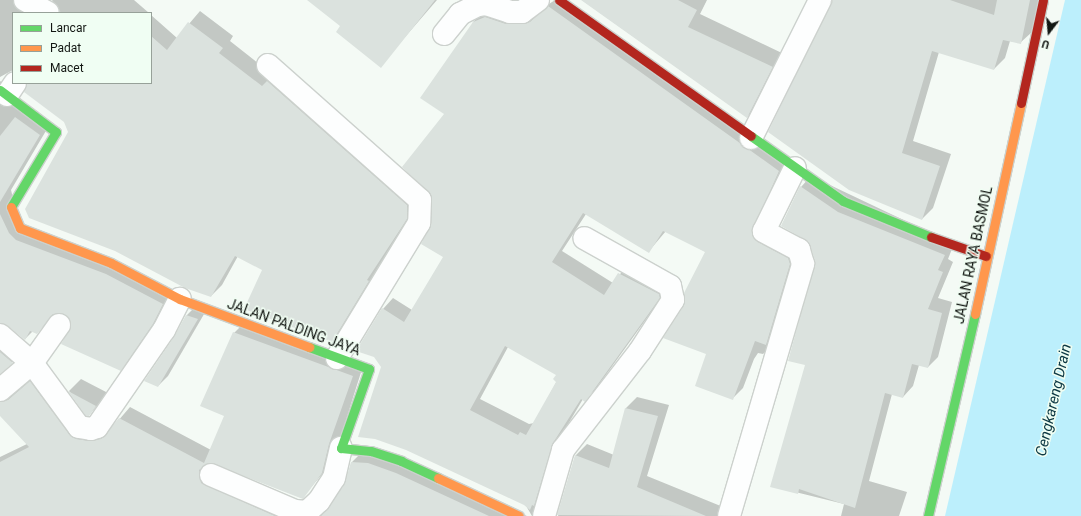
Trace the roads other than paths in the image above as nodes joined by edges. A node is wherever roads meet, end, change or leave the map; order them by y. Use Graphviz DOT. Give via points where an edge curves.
graph roads {
  1 [pos="25,0"];
  2 [pos="538,0"];
  3 [pos="559,0"];
  4 [pos="820,0"];
  5 [pos="1044,0"];
  6 [pos="46,12"];
  7 [pos="444,34"];
  8 [pos="268,65"];
  9 [pos="8,89"];
  10 [pos="751,138"];
  11 [pos="795,168"];
  12 [pos="584,238"];
  13 [pos="986,256"];
  14 [pos="180,299"];
  15 [pos="59,325"];
  16 [pos="0,335"];
  17 [pos="337,358"];
  18 [pos="32,363"];
  19 [pos="0,390"];
  20 [pos="341,448"];
  21 [pos="211,475"];
  22 [pos="519,516"];
  23 [pos="544,516"];
  24 [pos="729,516"];
  25 [pos="928,516"];
  1 -- 6 [label="street"];
  2 -- 7 [label="street" via="522,12 510,12 486,4 478,5 460,14"];
  3 -- 10 [label="street"];
  4 -- 10 [label="street"];
  5 -- 13 [label="street, JALAN RAYA BASMOL"];
  8 -- 17 [label="street" via="420,200 419,223"];
  9 -- 14 [label="street, JALAN PALDING JAYA" via="56,132 10,208 20,228 111,263"];
  10 -- 11 [label="street"];
  11 -- 13 [label="street" via="843,201 904,228"];
  11 -- 24 [label="street" via="764,231 799,250 803,264"];
  12 -- 23 [label="street" via="670,286 673,300 640,351 563,450"];
  13 -- 25 [label="street, JALAN RAYA BASMOL" via="956,400"];
  14 -- 17 [label="street, JALAN PALDING JAYA"];
  14 -- 18 [label="street" via="164,330 96,427 91,430 79,427"];
  15 -- 18 [label="street"];
  16 -- 18 [label="street"];
  17 -- 20 [label="street, JALAN PALDING JAYA" via="369,369"];
  18 -- 19 [label="street"];
  20 -- 21 [label="street" via="334,478 319,502 307,512 295,510"];
  20 -- 22 [label="street" via="371,451 401,461"];
}
